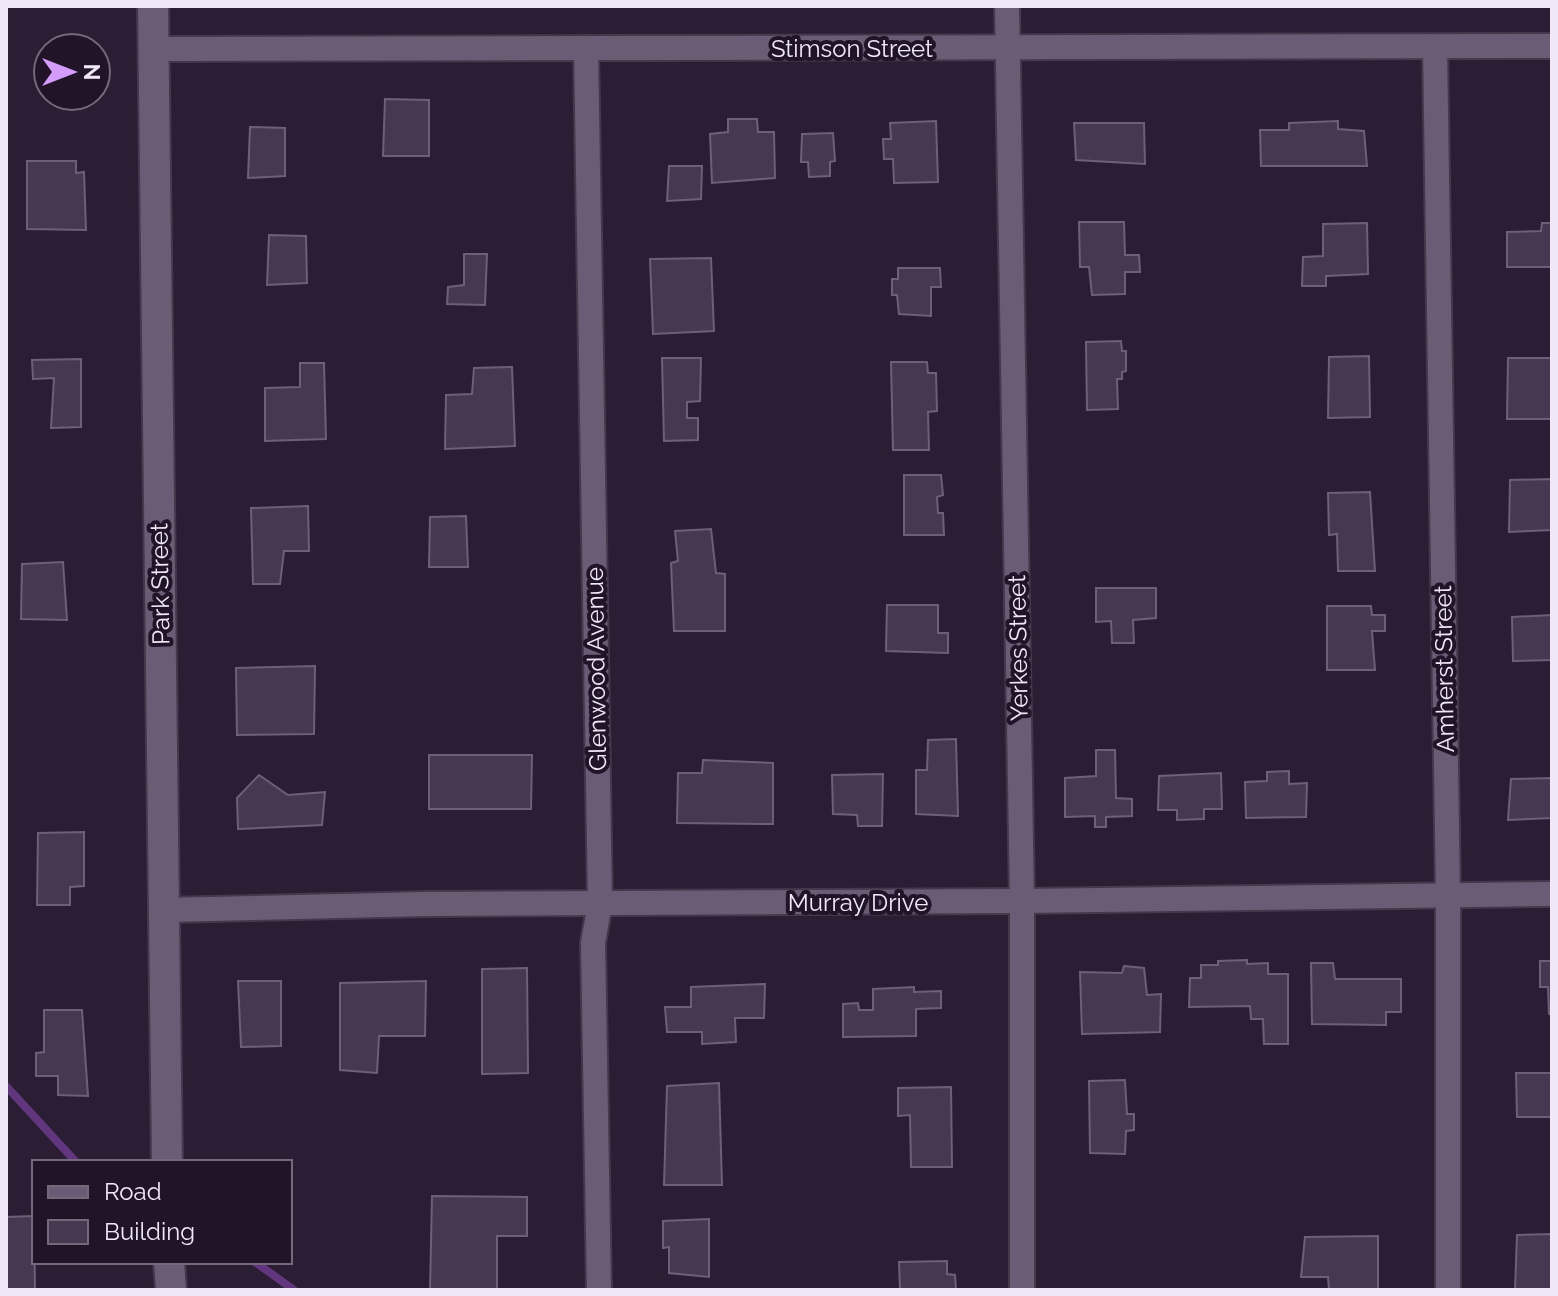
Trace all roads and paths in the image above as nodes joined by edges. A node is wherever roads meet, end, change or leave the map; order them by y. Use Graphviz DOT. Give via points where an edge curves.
graph roads {
  1 [pos="153,6"];
  2 [pos="1007,6"];
  3 [pos="1552,46"];
  4 [pos="1435,47"];
  5 [pos="586,48"];
  6 [pos="1007,48"];
  7 [pos="153,49"];
  8 [pos="1552,894"];
  9 [pos="1448,895"];
  10 [pos="1022,901"];
  11 [pos="600,903"];
  12 [pos="164,910"];
  13 [pos="167,1160"];
  14 [pos="169,1264"];
  15 [pos="171,1290"];
  16 [pos="599,1290"];
  17 [pos="1022,1290"];
  18 [pos="1448,1290"];
  1 -- 7 [label="street, Park Street"];
  2 -- 6 [label="street, Yerkes Street"];
  3 -- 4 [label="street, Stimson Street"];
  4 -- 6 [label="street, Stimson Street"];
  4 -- 9 [label="street, Amherst Street"];
  5 -- 6 [label="street, Stimson Street"];
  5 -- 7 [label="street, Stimson Street"];
  5 -- 11 [label="street, Glenwood Avenue"];
  6 -- 10 [label="street, Yerkes Street"];
  7 -- 12 [label="street, Park Street"];
  8 -- 9 [label="street, Murray Drive"];
  9 -- 10 [label="street, Murray Drive"];
  9 -- 18 [label="street, Amherst Street"];
  10 -- 11 [label="street, Murray Drive"];
  10 -- 17 [label="street, Yerkes Street"];
  11 -- 12 [label="street, Murray Drive"];
  11 -- 16 [label="street, Glenwood Avenue" via="593,943"];
  12 -- 13 [label="street, Park Street"];
  14 -- 15 [label="street"];
}
